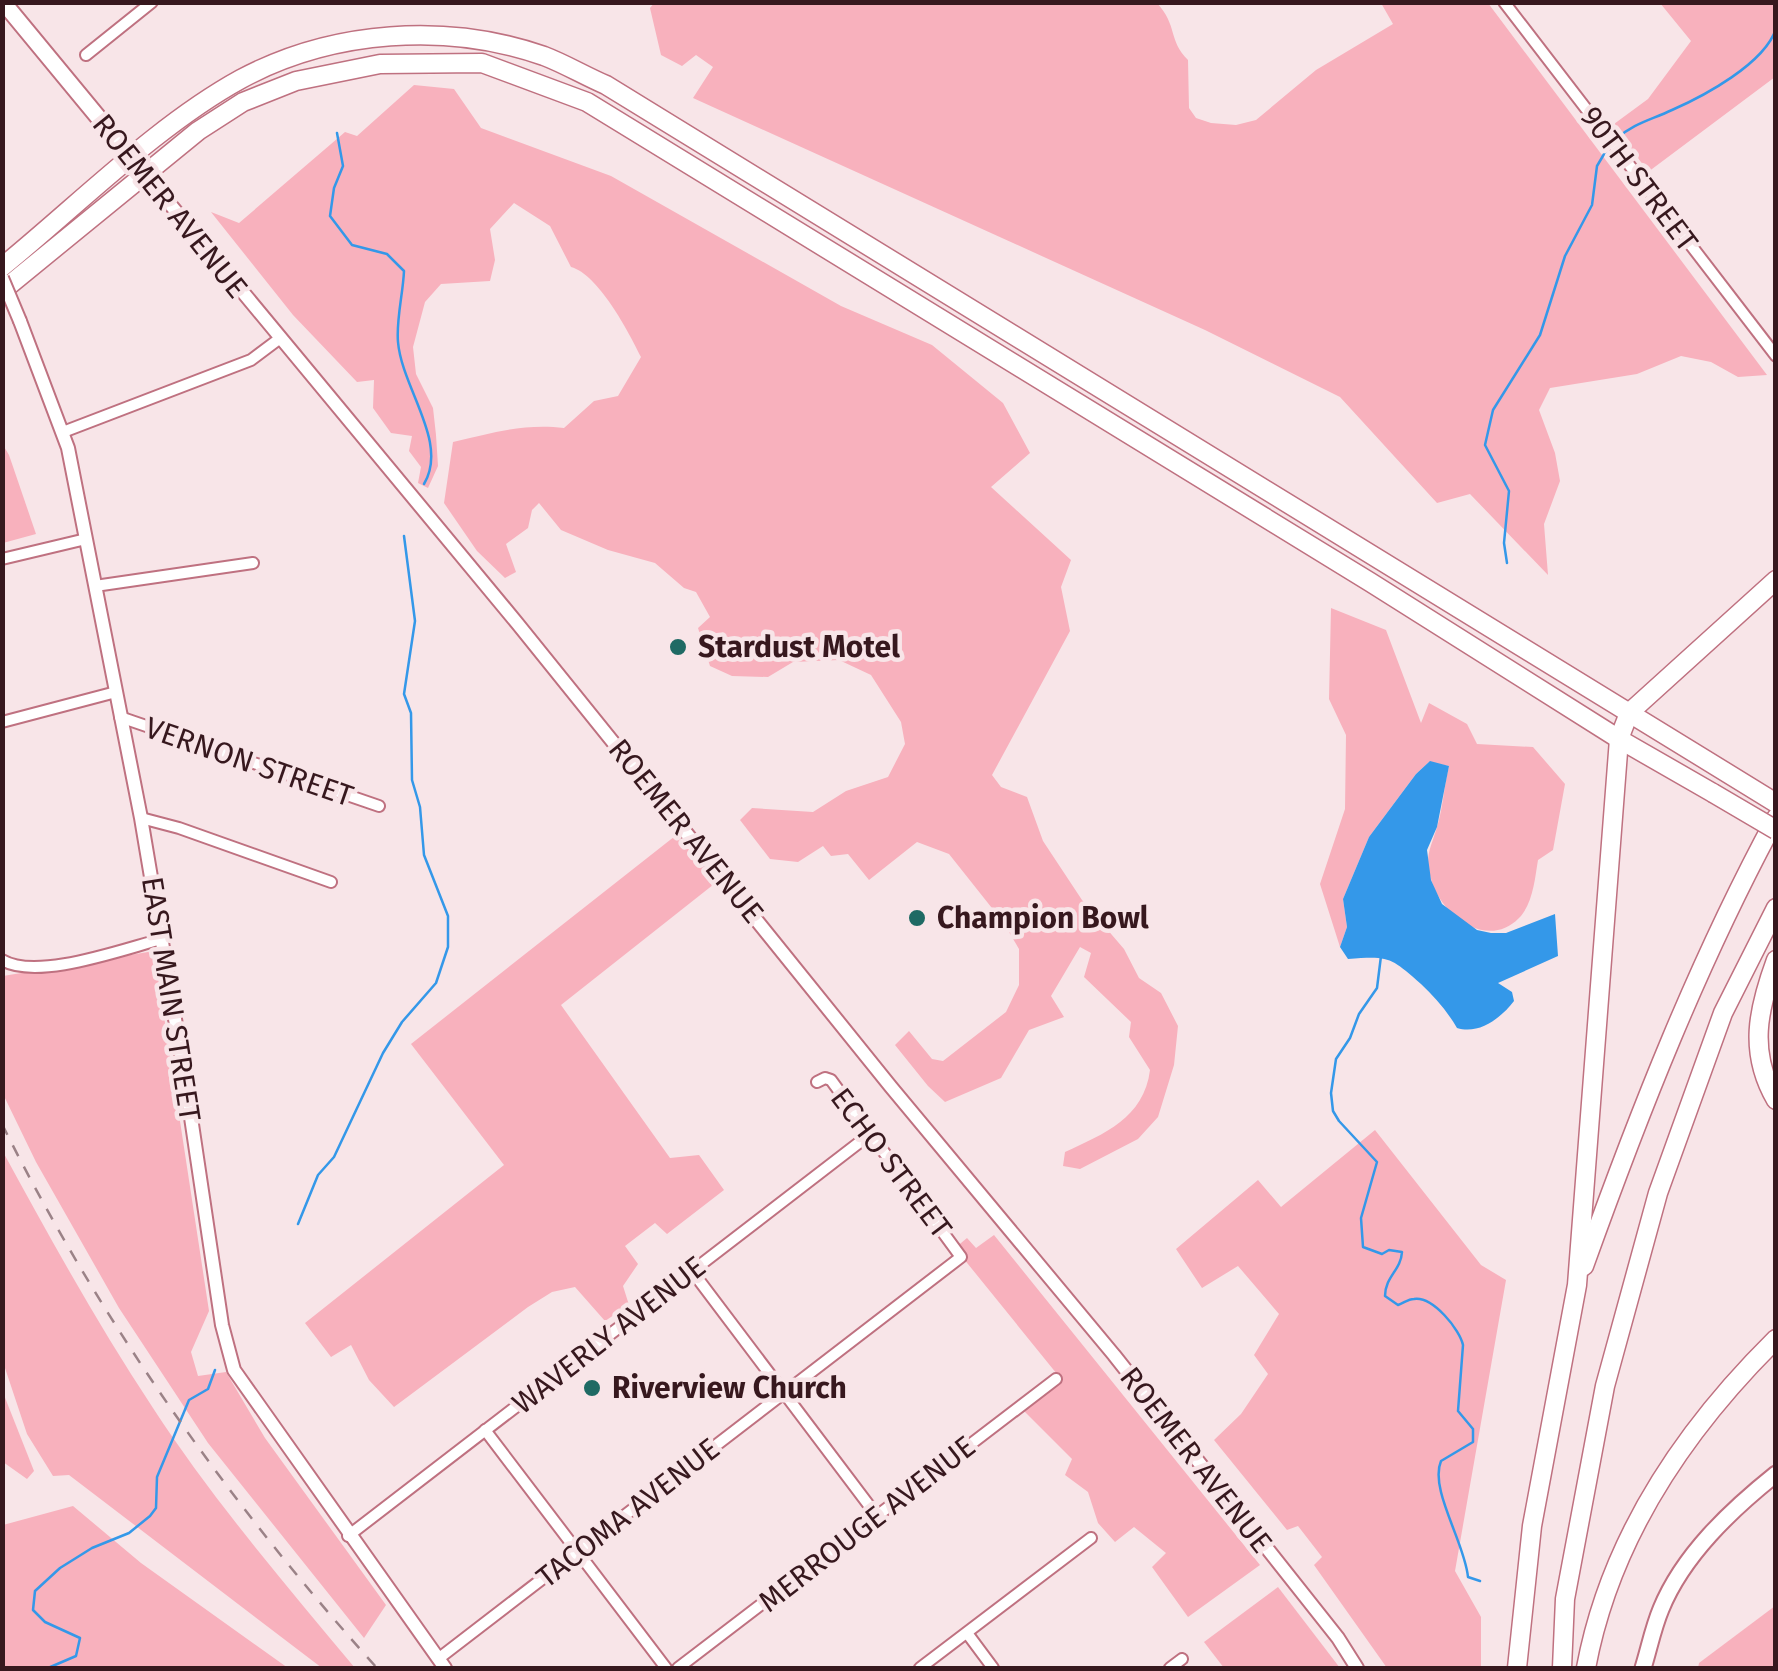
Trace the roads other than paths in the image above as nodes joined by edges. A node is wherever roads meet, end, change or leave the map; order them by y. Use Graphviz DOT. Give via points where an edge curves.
graph roads {
  1 [pos="2,2"];
  2 [pos="152,2"];
  3 [pos="1504,2"];
  4 [pos="86,54"];
  5 [pos="132,158"];
  6 [pos="145,174"];
  7 [pos="2,267"];
  8 [pos="2,278"];
  9 [pos="2,291"];
  10 [pos="280,339"];
  11 [pos="1776,356"];
  12 [pos="63,432"];
  13 [pos="86,539"];
  14 [pos="2,559"];
  15 [pos="253,563"];
  16 [pos="1776,580"];
  17 [pos="96,586"];
  18 [pos="116,692"];
  19 [pos="1629,713"];
  20 [pos="120,717"];
  21 [pos="2,722"];
  22 [pos="1619,740"];
  23 [pos="1776,804"];
  24 [pos="379,806"];
  25 [pos="140,818"];
  26 [pos="1776,818"];
  27 [pos="1776,830"];
  28 [pos="331,882"];
  29 [pos="1776,908"];
  30 [pos="162,940"];
  31 [pos="2,960"];
  32 [pos="1776,960"];
  33 [pos="817,1082"];
  34 [pos="1776,1100"];
  35 [pos="869,1134"];
  36 [pos="961,1257"];
  37 [pos="692,1271"];
  38 [pos="1576,1285"];
  39 [pos="1776,1338"];
  40 [pos="1056,1379"];
  41 [pos="784,1393"];
  42 [pos="486,1430"];
  43 [pos="1776,1474"];
  44 [pos="876,1516"];
  45 [pos="348,1536"];
  46 [pos="1091,1538"];
  47 [pos="578,1552"];
  48 [pos="967,1633"];
  49 [pos="1182,1659"];
  50 [pos="442,1664"];
  51 [pos="666,1668"];
  52 [pos="678,1668"];
  53 [pos="920,1668"];
  54 [pos="993,1668"];
  55 [pos="1170,1668"];
  56 [pos="1357,1668"];
  57 [pos="1517,1668"];
  58 [pos="1562,1668"];
  59 [pos="1586,1668"];
  60 [pos="1643,1668"];
  1 -- 5 [label="main road, ROEMER AVENUE"];
  2 -- 4 [label="street"];
  3 -- 11 [label="street, 90TH STREET"];
  5 -- 6 [label="main road, ROEMER AVENUE"];
  5 -- 7 [label="highway"];
  5 -- 19 [label="highway" via="245,77 332,45 404,35 478,39 544,56 606,85"];
  6 -- 9 [label="highway"];
  6 -- 10 [label="street, ROEMER AVENUE"];
  6 -- 22 [label="highway" via="243,102 340,71 482,63 543,84 604,113"];
  8 -- 12 [label="street, EAST MAIN STREET, bridge"];
  10 -- 12 [label="street" via="251,360"];
  10 -- 56 [label="street, ROEMER AVENUE" via="1114,1355"];
  12 -- 13 [label="street, EAST MAIN STREET"];
  13 -- 14 [label="street"];
  13 -- 17 [label="street, EAST MAIN STREET"];
  15 -- 17 [label="street"];
  16 -- 19 [label="highway"];
  17 -- 18 [label="street, EAST MAIN STREET"];
  18 -- 20 [label="street, EAST MAIN STREET"];
  18 -- 21 [label="street, VERNON STREET"];
  19 -- 22 [label="highway"];
  19 -- 23 [label="highway"];
  20 -- 24 [label="street, VERNON STREET"];
  20 -- 25 [label="street, EAST MAIN STREET"];
  22 -- 27 [label="highway, bridge"];
  22 -- 38 [label="highway"];
  25 -- 28 [label="street"];
  25 -- 30 [label="street, EAST MAIN STREET"];
  26 -- 38 [label="highway" via="1733,896 1643,1102"];
  29 -- 58 [label="highway" via="1722,1013 1658,1193 1605,1386 1565,1600"];
  30 -- 31 [label="street" via="42,966 18,968"];
  30 -- 45 [label="street, EAST MAIN STREET" via="234,1370"];
  32 -- 34 [label="highway" via="1756,1034"];
  33 -- 35 [label="street, ECHO STREET" via="831,1080"];
  35 -- 36 [label="street, ECHO STREET"];
  35 -- 37 [label="street, WAVERLY AVENUE"];
  36 -- 41 [label="street, TACOMA AVENUE"];
  37 -- 41 [label="street"];
  37 -- 42 [label="street, WAVERLY AVENUE"];
  38 -- 57 [label="highway" via="1532,1526"];
  39 -- 59 [label="highway" via="1690,1433 1650,1496 1619,1559"];
  40 -- 44 [label="street, MERROUGE AVENUE"];
  41 -- 44 [label="street"];
  41 -- 47 [label="street, TACOMA AVENUE"];
  42 -- 45 [label="street, WAVERLY AVENUE"];
  42 -- 47 [label="street"];
  43 -- 60 [label="main road" via="1695,1553 1662,1606"];
  44 -- 52 [label="street, MERROUGE AVENUE"];
  45 -- 50 [label="street, EAST MAIN STREET"];
  46 -- 48 [label="street"];
  47 -- 50 [label="street, TACOMA AVENUE"];
  47 -- 51 [label="street"];
  48 -- 53 [label="street"];
  48 -- 54 [label="street"];
  49 -- 55 [label="street"];
}
